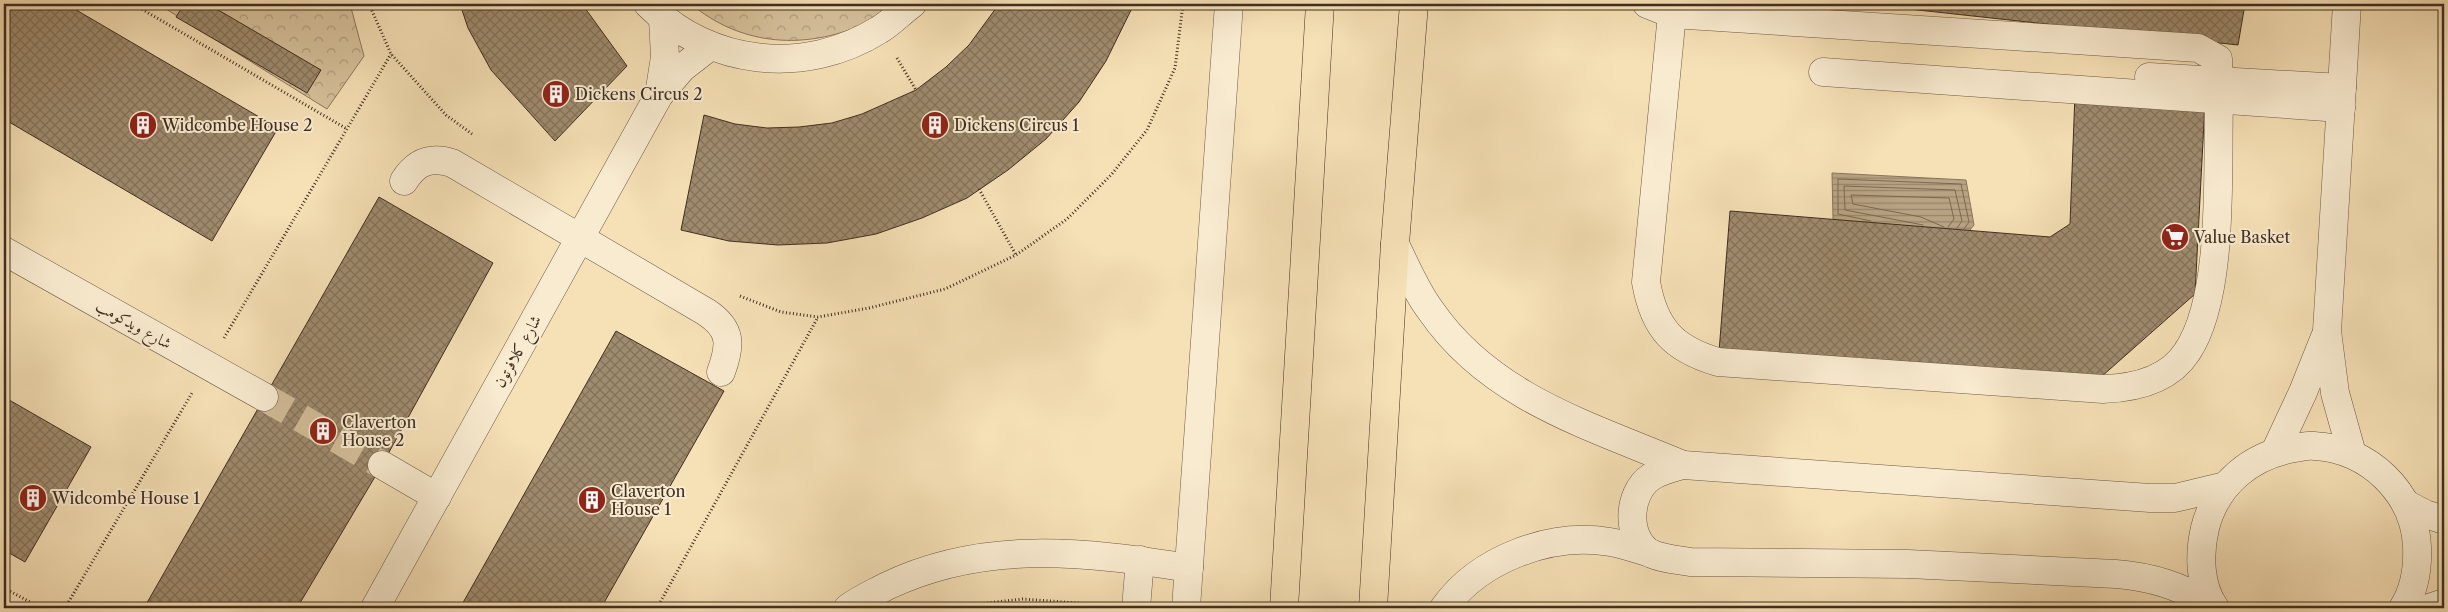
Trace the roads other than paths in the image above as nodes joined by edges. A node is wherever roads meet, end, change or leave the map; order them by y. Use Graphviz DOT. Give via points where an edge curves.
graph roads {
  1 [pos="912,4"];
  2 [pos="1229,4"];
  3 [pos="1320,4"];
  4 [pos="1414,4"];
  5 [pos="1647,4"];
  6 [pos="2347,4"];
  7 [pos="656,11"];
  8 [pos="1672,14"];
  9 [pos="709,46"];
  10 [pos="1824,64"];
  11 [pos="2219,91"];
  12 [pos="659,94"];
  13 [pos="2341,98"];
  14 [pos="404,181"];
  15 [pos="580,238"];
  16 [pos="1395,244"];
  17 [pos="4,252"];
  18 [pos="2327,331"];
  19 [pos="721,372"];
  20 [pos="264,397"];
  21 [pos="2275,452"];
  22 [pos="2352,454"];
  23 [pos="382,464"];
  24 [pos="1683,465"];
  25 [pos="2225,486"];
  26 [pos="437,497"];
  27 [pos="2406,504"];
  28 [pos="2444,520"];
  29 [pos="1650,553"];
  30 [pos="1140,560"];
  31 [pos="1189,568"];
  32 [pos="2444,603"];
  33 [pos="2213,606"];
  34 [pos="375,608"];
  35 [pos="848,608"];
  36 [pos="1136,608"];
  37 [pos="1186,608"];
  38 [pos="1284,608"];
  39 [pos="1373,608"];
  40 [pos="1444,608"];
  41 [pos="2404,608"];
  42 [pos="2429,608"];
  1 -- 9 [label="street" via="880,30 848,46 814,56 778,60 743,56"];
  2 -- 31 [label="street"];
  3 -- 38 [label="main road"];
  4 -- 16 [label="main road"];
  5 -- 8 [label="street"];
  6 -- 13 [label="street"];
  7 -- 9 [label="street"];
  7 -- 12 [label="street, شارع كلافرتون" via="664,57"];
  8 -- 11 [label="street" via="2198,48 2218,59"];
  8 -- 11 [label="street" via="1646,282 1650,305 1676,343 1695,356 1718,362 2103,388 2127,388 2150,381 2169,370 2187,353 2199,331 2206,306 2214,256"];
  9 -- 12 [label="street, شارع كلافرتون" via="682,68"];
  10 -- 11 [label="street"];
  11 -- 13 [label="street"];
  12 -- 15 [label="street, شارع كلافرتون"];
  13 -- 18 [label="street"];
  14 -- 15 [label="street" via="412,169 424,161 438,158"];
  15 -- 19 [label="street" via="718,320 726,332 729,347"];
  15 -- 26 [label="street, شارع كلافرتون"];
  16 -- 24 [label="street" via="1431,312 1482,367 1513,390 1547,408"];
  16 -- 39 [label="main road"];
  17 -- 20 [label="street, شارع ويدكومب"];
  18 -- 21 [label="street"];
  18 -- 22 [label="street" via="2335,393"];
  21 -- 22 [label="street" via="2314,446"];
  21 -- 25 [label="street" via="2248,465"];
  22 -- 27 [label="street" via="2392,483"];
  23 -- 26 [label="street"];
  24 -- 25 [label="street" via="2150,498 2175,498"];
  24 -- 29 [label="street" via="1650,478 1636,494 1631,515 1636,536"];
  25 -- 33 [label="street" via="2209,513 2201,543 2202,574"];
  26 -- 34 [label="street, شارع كلافرتون"];
  27 -- 28 [label="street"];
  27 -- 41 [label="street" via="2417,534 2418,566"];
  29 -- 33 [label="street" via="1690,562 1908,564 2124,574 2166,582"];
  29 -- 40 [label="street" via="1609,542 1566,540 1524,550 1485,569"];
  30 -- 31 [label="street"];
  30 -- 35 [label="street" via="1044,552 970,558 912,574"];
  30 -- 36 [label="street"];
  31 -- 37 [label="street"];
  32 -- 42 [label="street"];
}
